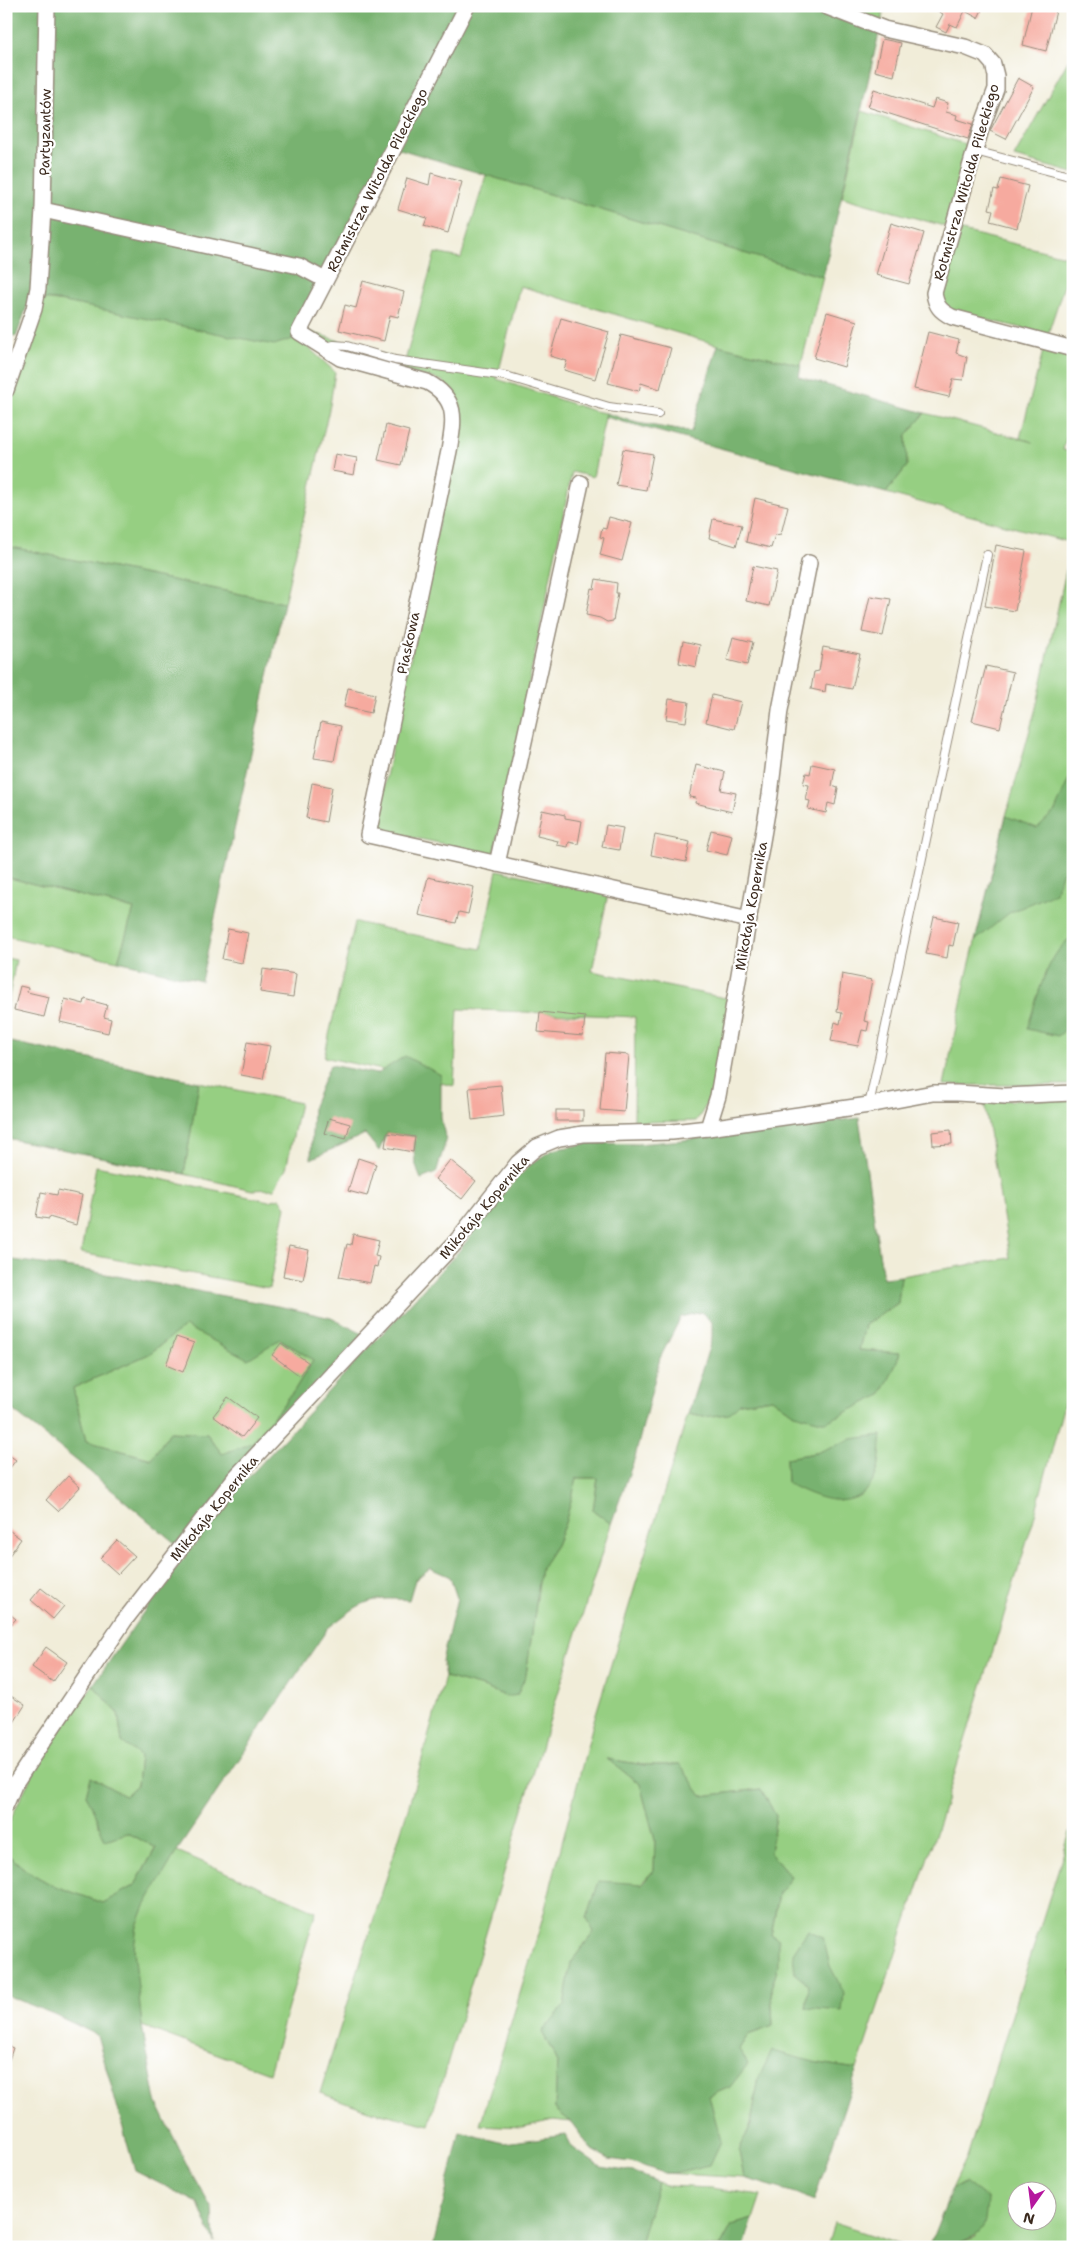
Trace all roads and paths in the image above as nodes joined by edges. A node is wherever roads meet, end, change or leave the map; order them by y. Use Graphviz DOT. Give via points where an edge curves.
graph roads {
  1 [pos="47,6"];
  2 [pos="467,6"];
  3 [pos="825,6"];
  4 [pos="975,151"];
  5 [pos="1073,177"];
  6 [pos="43,210"];
  7 [pos="325,280"];
  8 [pos="322,348"];
  9 [pos="1073,348"];
  10 [pos="6,390"];
  11 [pos="658,414"];
  12 [pos="581,483"];
  13 [pos="987,555"];
  14 [pos="810,563"];
  15 [pos="497,864"];
  16 [pos="749,920"];
  17 [pos="1073,1092"];
  18 [pos="869,1106"];
  19 [pos="708,1128"];
  20 [pos="6,1804"];
  1 -- 6 [label="street, Partyzantów"];
  2 -- 7 [label="street, Rotmistrza Witolda Pileckiego"];
  3 -- 4 [label="street, Rotmistrza Witolda Pileckiego" via="884,29 965,47 985,55 993,64 996,89"];
  4 -- 5 [label="lane"];
  4 -- 9 [label="street, Rotmistrza Witolda Pileckiego" via="934,293 936,304 952,317"];
  6 -- 7 [label="street, Rotmistrza Witolda Pileckiego" via="298,266"];
  6 -- 10 [label="street, Partyzantów" via="34,309"];
  7 -- 8 [label="street, Piaskowa" via="299,332"];
  8 -- 11 [label="lane" via="347,346 395,360 497,374 601,405"];
  8 -- 15 [label="street, Piaskowa" via="351,362 427,382 437,387 454,411 449,451 368,835"];
  12 -- 15 [label="street"];
  13 -- 18 [label="lane"];
  14 -- 16 [label="street, Mikołaja Kopernika" via="780,710 770,795"];
  15 -- 16 [label="street"];
  16 -- 19 [label="street, Mikołaja Kopernika" via="718,1096"];
  17 -- 18 [label="street" via="1006,1096 933,1094"];
  18 -- 19 [label="street"];
  19 -- 20 [label="street, Mikołaja Kopernika" via="559,1138 537,1147 518,1163 455,1243 234,1479 124,1621 30,1759"];
}
